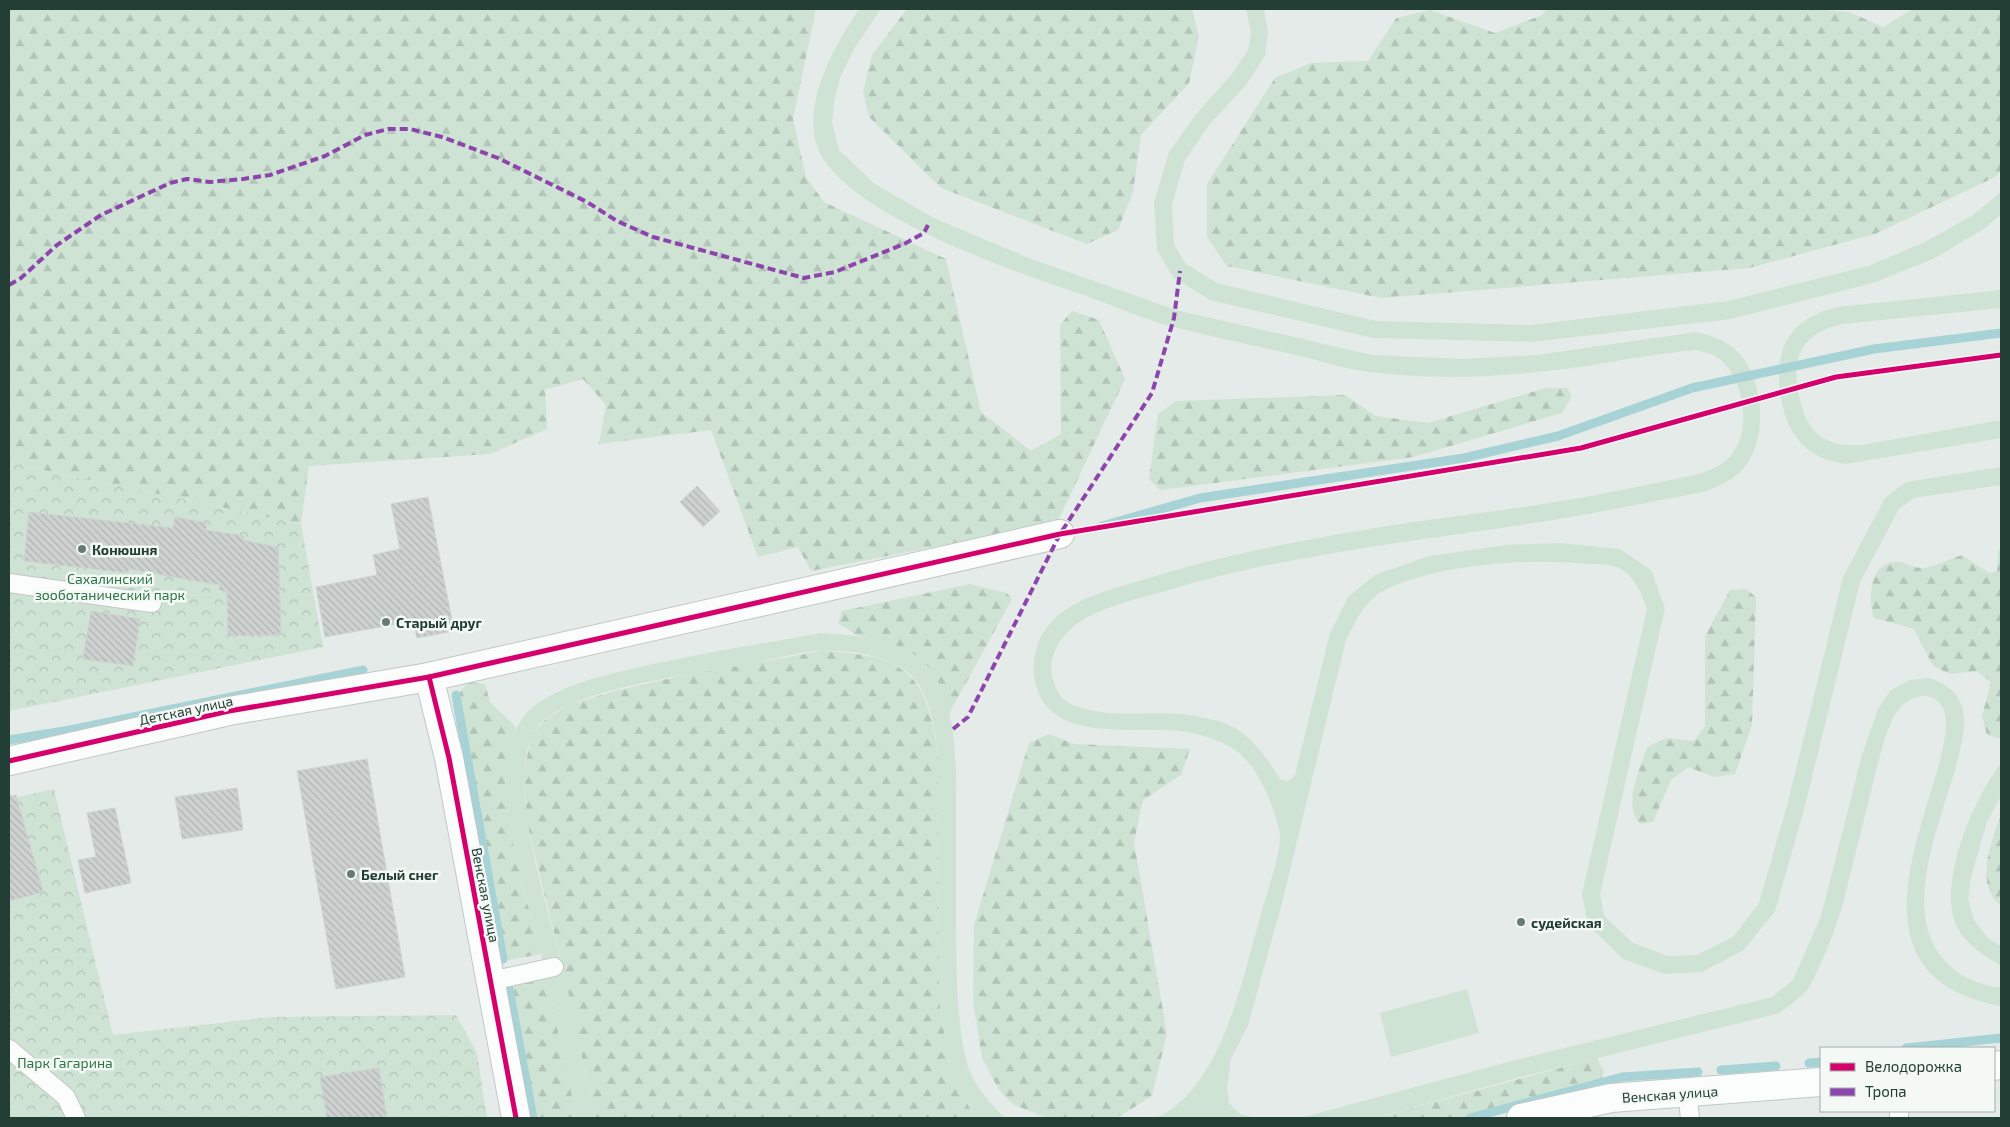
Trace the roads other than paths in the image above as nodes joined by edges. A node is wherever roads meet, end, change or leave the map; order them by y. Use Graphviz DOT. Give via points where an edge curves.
graph roads {
  1 [pos="1060,534"];
  2 [pos="9,583"];
  3 [pos="152,603"];
  4 [pos="430,677"];
  5 [pos="9,761"];
  6 [pos="554,967"];
  7 [pos="491,981"];
  8 [pos="9,1049"];
  9 [pos="1820,1082"];
  10 [pos="1689,1105"];
  11 [pos="76,1118"];
  12 [pos="516,1118"];
  13 [pos="1521,1118"];
  1 -- 4 [label="street, Детская улица"];
  2 -- 3 [label="lane"];
  4 -- 5 [label="street, Детская улица" via="228,711"];
  4 -- 7 [label="street, Венская улица"];
  6 -- 7 [label="lane"];
  7 -- 12 [label="street, Венская улица"];
  8 -- 11 [label="lane" via="66,1097"];
  9 -- 10 [label="street, Венская улица"];
  10 -- 13 [label="street, Венская улица" via="1612,1098"];
}
